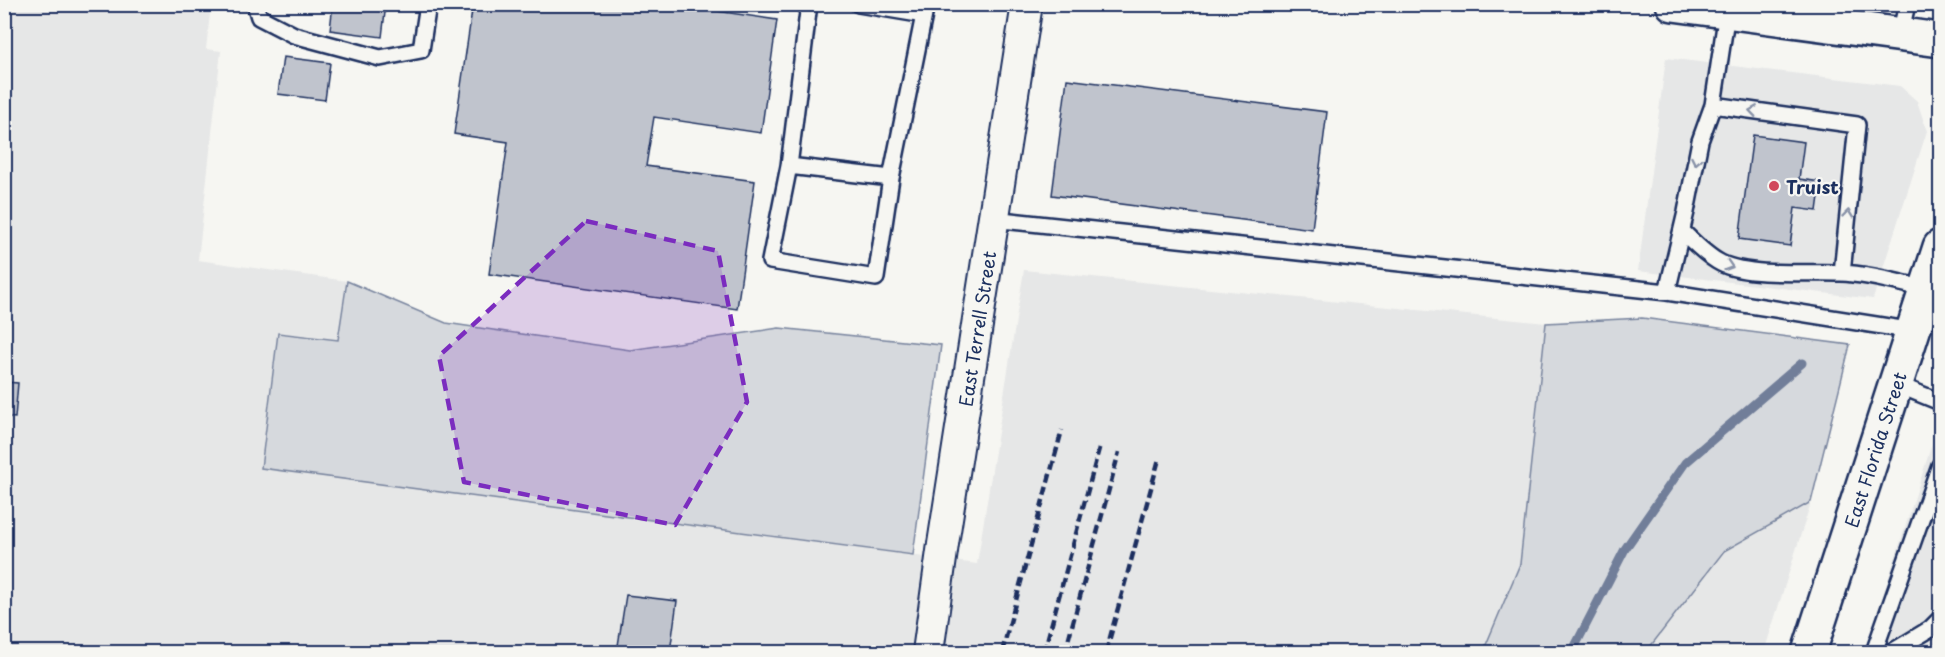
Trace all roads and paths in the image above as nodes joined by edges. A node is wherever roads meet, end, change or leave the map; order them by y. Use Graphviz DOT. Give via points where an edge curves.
graph roads {
  1 [pos="255,4"];
  2 [pos="428,4"];
  3 [pos="808,4"];
  4 [pos="858,4"];
  5 [pos="1027,4"];
  6 [pos="1673,4"];
  7 [pos="1776,11"];
  8 [pos="1727,12"];
  9 [pos="1904,20"];
  10 [pos="1941,40"];
  11 [pos="1713,105"];
  12 [pos="789,166"];
  13 [pos="891,178"];
  14 [pos="993,219"];
  15 [pos="1682,231"];
  16 [pos="1941,247"];
  17 [pos="1842,273"];
  18 [pos="1927,290"];
  19 [pos="1667,292"];
  20 [pos="1914,330"];
  21 [pos="1896,384"];
  22 [pos="1941,402"];
  23 [pos="1941,465"];
  24 [pos="1941,619"];
  25 [pos="928,652"];
  26 [pos="1809,652"];
  27 [pos="1874,652"];
  28 [pos="1892,652"];
  1 -- 2 [label="lane" via="259,17 294,35 380,58 421,50"];
  3 -- 12 [label="lane"];
  4 -- 13 [label="lane" via="924,15"];
  5 -- 14 [label="street, East Terrell Street"];
  6 -- 8 [label="main road"];
  7 -- 8 [label="main road"];
  7 -- 9 [label="main road"];
  8 -- 11 [label="lane"];
  9 -- 10 [label="main road"];
  11 -- 15 [label="lane, one-way" via="1700,141"];
  17 -- 11 [label="lane, one-way" via="1857,125"];
  12 -- 13 [label="lane"];
  12 -- 13 [label="lane" via="770,261 876,278"];
  14 -- 19 [label="lane"];
  14 -- 25 [label="street, East Terrell Street"];
  15 -- 17 [label="lane, one-way" via="1719,263 1741,269"];
  15 -- 19 [label="lane"];
  16 -- 18 [label="main road, East Florida Street"];
  17 -- 18 [label="lane"];
  18 -- 20 [label="main road, East Florida Street"];
  19 -- 20 [label="lane"];
  20 -- 21 [label="main road, East Florida Street"];
  21 -- 22 [label="lane"];
  21 -- 26 [label="main road, East Florida Street"];
  23 -- 27 [label="lane"];
  24 -- 28 [label="lane"];
}
